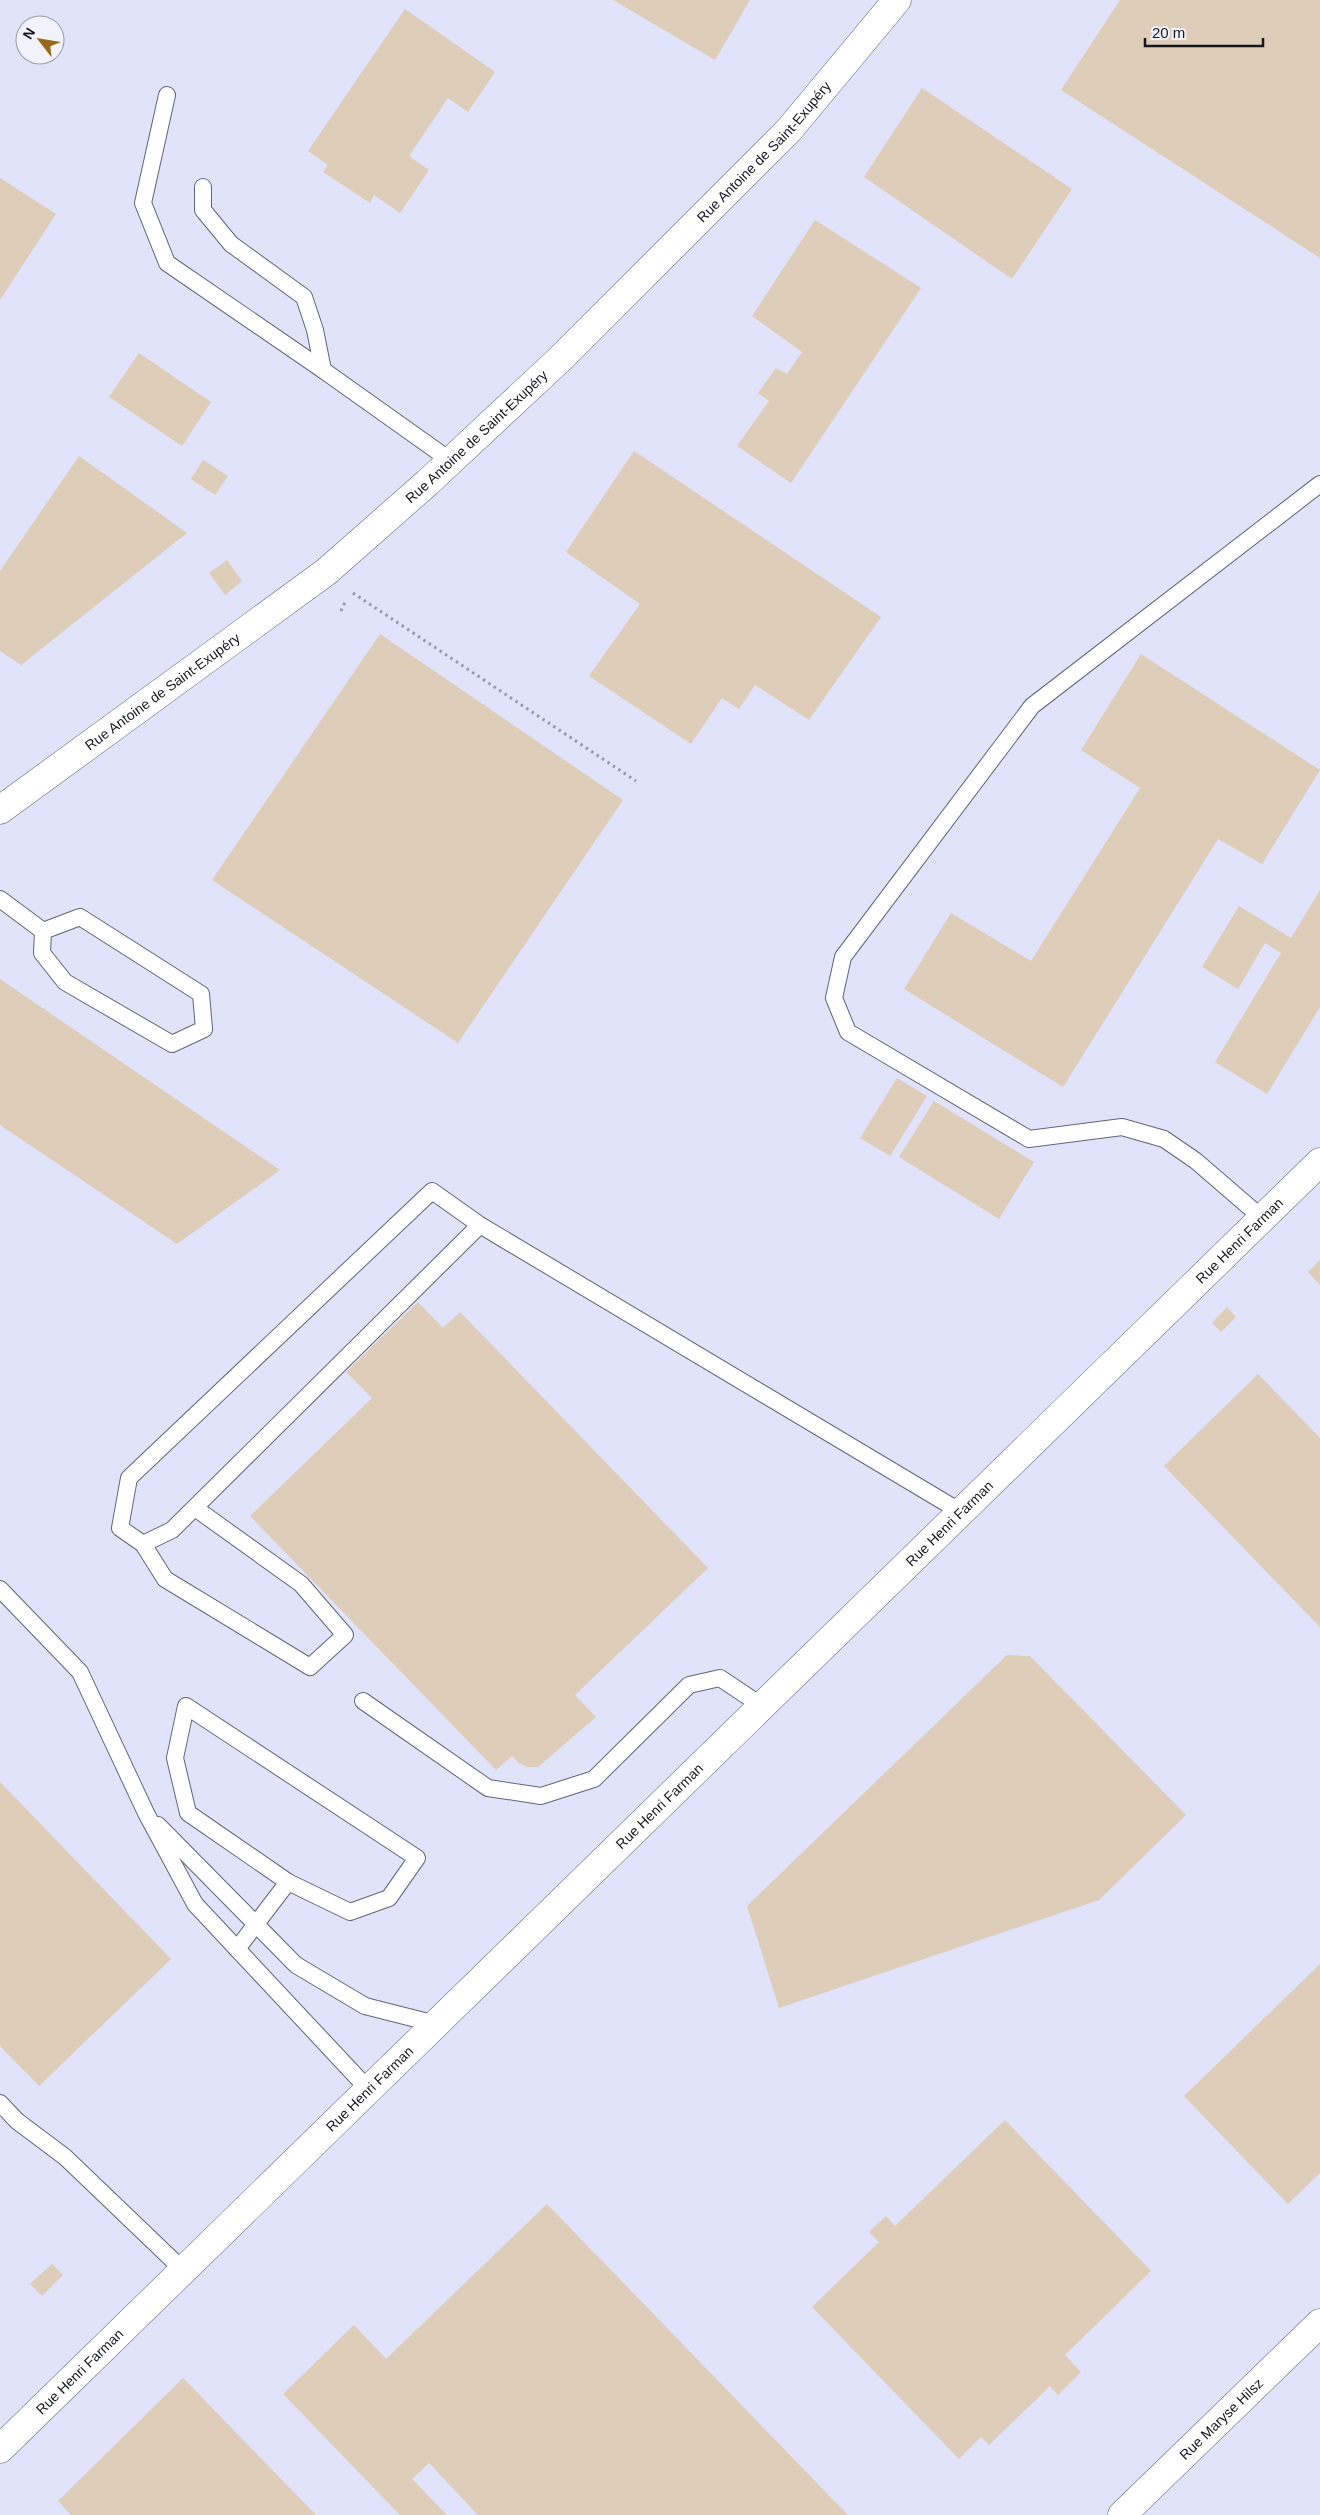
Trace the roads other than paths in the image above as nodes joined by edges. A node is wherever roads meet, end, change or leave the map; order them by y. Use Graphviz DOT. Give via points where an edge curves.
graph roads {
  1 [pos="897,0"];
  2 [pos="167,95"];
  3 [pos="203,187"];
  4 [pos="323,370"];
  5 [pos="451,461"];
  6 [pos="1320,484"];
  7 [pos="0,810"];
  8 [pos="0,899"];
  9 [pos="43,931"];
  10 [pos="1320,1162"];
  11 [pos="1262,1218"];
  12 [pos="480,1225"];
  13 [pos="195,1508"];
  14 [pos="961,1512"];
  15 [pos="143,1544"];
  16 [pos="0,1589"];
  17 [pos="363,1701"];
  18 [pos="762,1706"];
  19 [pos="146,1813"];
  20 [pos="288,1882"];
  21 [pos="256,1924"];
  22 [pos="237,1949"];
  23 [pos="436,2024"];
  24 [pos="368,2089"];
  25 [pos="0,2104"];
  26 [pos="183,2270"];
  27 [pos="1320,2323"];
  28 [pos="0,2449"];
  29 [pos="1122,2515"];
  1 -- 5 [label="street, Rue Antoine de Saint-Exupéry" via="789,130 560,359"];
  2 -- 4 [label="lane" via="143,203 168,263"];
  3 -- 4 [label="lane" via="203,210 231,244 304,298"];
  4 -- 5 [label="lane"];
  5 -- 7 [label="street, Rue Antoine de Saint-Exupéry" via="326,572"];
  6 -- 11 [label="lane" via="1032,706 843,957 834,998 848,1032 1029,1139 1122,1127 1164,1140 1196,1161"];
  8 -- 9 [label="lane"];
  9 -- 9 [label="lane" via="42,954 65,982 172,1044 204,1029 201,994 80,917"];
  10 -- 11 [label="street, Rue Henri Farman"];
  11 -- 14 [label="street, Rue Henri Farman"];
  12 -- 13 [label="lane"];
  12 -- 14 [label="lane"];
  12 -- 15 [label="lane" via="432,1192 130,1478 120,1528"];
  13 -- 15 [label="lane" via="172,1530"];
  13 -- 15 [label="lane" via="301,1584 346,1635 310,1666 165,1580"];
  14 -- 18 [label="street, Rue Henri Farman"];
  16 -- 19 [label="lane" via="80,1672"];
  17 -- 18 [label="lane" via="488,1788 542,1796 594,1779 689,1685 720,1678"];
  18 -- 23 [label="street, Rue Henri Farman"];
  19 -- 21 [label="lane"];
  19 -- 22 [label="lane" via="195,1904"];
  20 -- 20 [label="lane" via="350,1912 389,1898 416,1858 186,1706 175,1758 188,1813"];
  20 -- 21 [label="lane"];
  21 -- 22 [label="lane"];
  21 -- 23 [label="lane" via="296,1965 365,2006"];
  22 -- 24 [label="lane"];
  23 -- 24 [label="street, Rue Henri Farman"];
  24 -- 26 [label="street, Rue Henri Farman"];
  25 -- 26 [label="lane" via="65,2157"];
  26 -- 28 [label="street, Rue Henri Farman"];
  27 -- 29 [label="street, Rue Maryse Hilsz"];
}
